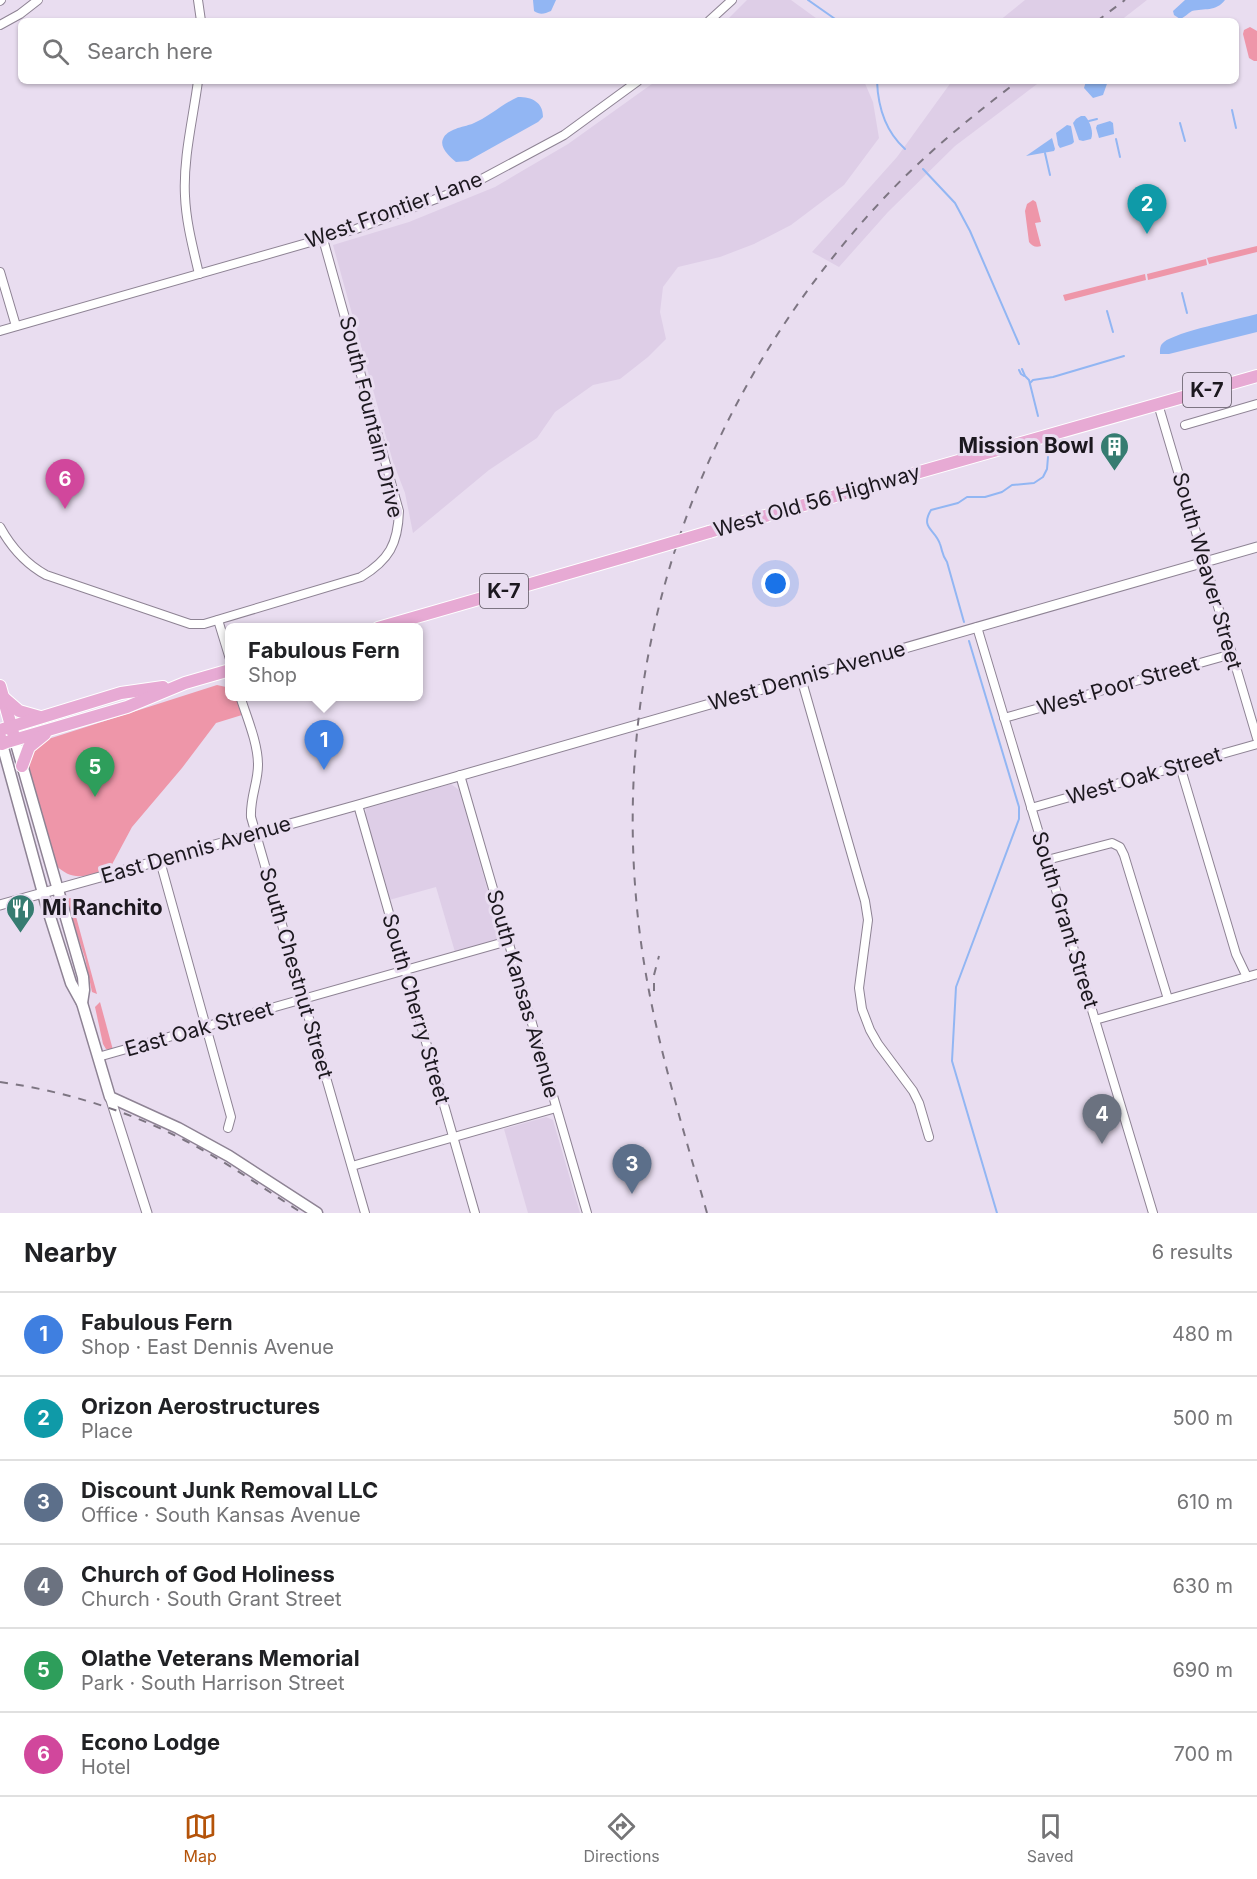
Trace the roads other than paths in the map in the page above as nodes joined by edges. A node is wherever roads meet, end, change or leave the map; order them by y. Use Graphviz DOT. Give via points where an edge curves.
graph roads {
  1 [pos="38,0"];
  2 [pos="198,0"];
  3 [pos="732,0"];
  4 [pos="201,18"];
  5 [pos="712,18"];
  6 [pos="0,25"];
  7 [pos="198,84"];
  8 [pos="634,84"];
  9 [pos="323,239"];
  10 [pos="0,272"];
  11 [pos="199,274"];
  12 [pos="16,326"];
  13 [pos="0,331"];
  14 [pos="1257,376"];
  15 [pos="1158,404"];
  16 [pos="1257,404"];
  17 [pos="1185,425"];
  18 [pos="1,532"];
  19 [pos="1257,547"];
  20 [pos="1204,562"];
  21 [pos="218,620"];
  22 [pos="392,623"];
  23 [pos="977,627"];
  24 [pos="225,643"];
  25 [pos="1232,654"];
  26 [pos="225,671"];
  27 [pos="801,678"];
  28 [pos="185,683"];
  29 [pos="2,692"];
  30 [pos="241,701"];
  31 [pos="41,717"];
  32 [pos="1004,718"];
  33 [pos="6,728"];
  34 [pos="51,729"];
  35 [pos="1257,738"];
  36 [pos="1,740"];
  37 [pos="15,740"];
  38 [pos="1257,744"];
  39 [pos="0,761"];
  40 [pos="22,766"];
  41 [pos="1180,766"];
  42 [pos="9,769"];
  43 [pos="460,775"];
  44 [pos="357,805"];
  45 [pos="1032,808"];
  46 [pos="256,833"];
  47 [pos="1047,860"];
  48 [pos="160,861"];
  49 [pos="57,889"];
  50 [pos="43,893"];
  51 [pos="0,906"];
  52 [pos="508,941"];
  53 [pos="404,970"];
  54 [pos="1257,975"];
  55 [pos="1246,977"];
  56 [pos="303,999"];
  57 [pos="1168,999"];
  58 [pos="82,1003"];
  59 [pos="1095,1020"];
  60 [pos="207,1026"];
  61 [pos="98,1057"];
  62 [pos="111,1097"];
  63 [pos="556,1108"];
  64 [pos="228,1128"];
  65 [pos="929,1137"];
  66 [pos="453,1138"];
  67 [pos="352,1166"];
  68 [pos="147,1213"];
  69 [pos="317,1213"];
  70 [pos="365,1213"];
  71 [pos="475,1213"];
  72 [pos="587,1213"];
  73 [pos="1153,1213"];
  1 -- 6 [label="street"];
  2 -- 4 [label="street"];
  3 -- 5 [label="street"];
  7 -- 11 [label="street" via="185,195"];
  8 -- 9 [label="street, West Frontier Lane" via="564,135 465,188"];
  9 -- 11 [label="street, West Frontier Lane"];
  9 -- 21 [label="street, South Fountain Drive" via="399,511 396,540 382,562 361,577"];
  10 -- 12 [label="street"];
  11 -- 12 [label="street, West Frontier Lane"];
  12 -- 13 [label="street, West Frontier Lane"];
  14 -- 15 [label="highway, West Old 56 Highway / K-7"];
  15 -- 20 [label="street, South Weaver Street"];
  15 -- 22 [label="highway, West Old 56 Highway / K-7, bridge"];
  16 -- 17 [label="street"];
  18 -- 21 [label="street, South Fountain Drive" via="23,558 46,575 190,624"];
  19 -- 20 [label="street, West Dennis Avenue"];
  20 -- 23 [label="street, West Dennis Avenue"];
  20 -- 25 [label="street, South Weaver Street"];
  21 -- 24 [label="street"];
  23 -- 27 [label="street, West Dennis Avenue"];
  23 -- 32 [label="street, South Grant Street"];
  25 -- 32 [label="street, West Poor Street"];
  25 -- 35 [label="street, South Weaver Street"];
  26 -- 28 [label="highway"];
  27 -- 43 [label="street, West Dennis Avenue"];
  27 -- 65 [label="street" via="865,901 862,1009 878,1044 913,1091"];
  28 -- 31 [label="highway" via="122,693"];
  28 -- 34 [label="highway" via="127,707"];
  29 -- 31 [label="highway" via="19,711"];
  29 -- 33 [label="highway"];
  30 -- 46 [label="street, South Chestnut Street" via="258,760 251,806"];
  31 -- 33 [label="highway"];
  32 -- 45 [label="street, South Grant Street"];
  33 -- 37 [label="highway"];
  34 -- 37 [label="highway"];
  34 -- 40 [label="highway" via="29,747"];
  36 -- 37 [label="highway"];
  36 -- 42 [label="main road"];
  37 -- 40 [label="main road"];
  38 -- 41 [label="street, West Oak Street"];
  39 -- 42 [label="main road"];
  40 -- 49 [label="main road"];
  41 -- 45 [label="street, West Oak Street"];
  41 -- 55 [label="street"];
  42 -- 50 [label="main road"];
  43 -- 44 [label="street, West Dennis Avenue"];
  43 -- 52 [label="street, South Kansas Avenue"];
  44 -- 46 [label="street, East Dennis Avenue"];
  44 -- 53 [label="street, South Cherry Street"];
  45 -- 47 [label="street, South Grant Street"];
  46 -- 48 [label="street, East Dennis Avenue"];
  46 -- 56 [label="street, South Chestnut Street"];
  47 -- 57 [label="street" via="1112,843 1119,847"];
  47 -- 59 [label="street, South Grant Street"];
  48 -- 49 [label="street, East Dennis Avenue"];
  48 -- 60 [label="street"];
  49 -- 50 [label="street, East Dennis Avenue"];
  49 -- 58 [label="main road" via="82,977"];
  50 -- 51 [label="street, East Dennis Avenue"];
  50 -- 58 [label="main road" via="71,983"];
  52 -- 53 [label="street"];
  52 -- 63 [label="street, South Kansas Avenue"];
  53 -- 56 [label="street, East Oak Street"];
  53 -- 66 [label="street, South Cherry Street"];
  54 -- 55 [label="street"];
  55 -- 57 [label="street"];
  56 -- 60 [label="street, East Oak Street"];
  56 -- 67 [label="street, South Chestnut Street"];
  57 -- 59 [label="street"];
  58 -- 61 [label="main road"];
  59 -- 73 [label="street, South Grant Street"];
  60 -- 61 [label="street, East Oak Street"];
  60 -- 64 [label="street" via="231,1117"];
  61 -- 62 [label="main road"];
  62 -- 68 [label="street"];
  62 -- 69 [label="main road" via="221,1151"];
  63 -- 66 [label="street"];
  63 -- 72 [label="street, South Kansas Avenue"];
  66 -- 67 [label="street"];
  66 -- 71 [label="street, South Cherry Street"];
  67 -- 70 [label="street, South Chestnut Street"];
}
